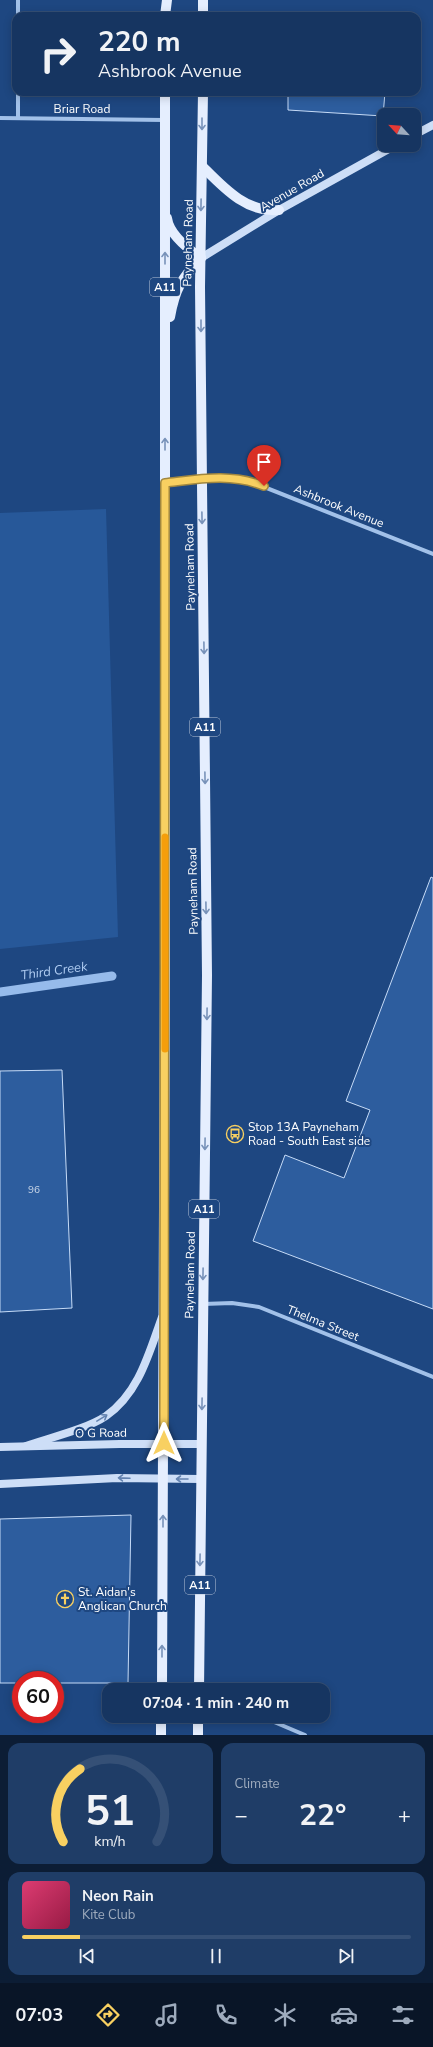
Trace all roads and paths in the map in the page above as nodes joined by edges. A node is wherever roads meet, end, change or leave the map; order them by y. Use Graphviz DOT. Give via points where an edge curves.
graph roads {
  1 [pos="18,0"];
  2 [pos="166,0"];
  3 [pos="203,0"];
  4 [pos="18,12"];
  5 [pos="165,12"];
  6 [pos="203,12"];
  7 [pos="18,96"];
  8 [pos="165,96"];
  9 [pos="203,96"];
  10 [pos="0,118"];
  11 [pos="18,118"];
  12 [pos="164,120"];
  13 [pos="433,125"];
  14 [pos="421,131"];
  15 [pos="383,152"];
  16 [pos="202,166"];
  17 [pos="165,209"];
  18 [pos="279,210"];
  19 [pos="201,258"];
  20 [pos="165,343"];
  21 [pos="202,479"];
  22 [pos="165,483"];
  23 [pos="433,554"];
  24 [pos="203,1304"];
  25 [pos="164,1311"];
  26 [pos="433,1377"];
  27 [pos="164,1443"];
  28 [pos="202,1444"];
  29 [pos="26,1446"];
  30 [pos="0,1447"];
  31 [pos="163,1479"];
  32 [pos="201,1479"];
  33 [pos="0,1484"];
  34 [pos="162,1683"];
  35 [pos="198,1683"];
  36 [pos="161,1723"];
  37 [pos="198,1723"];
  38 [pos="277,1723"];
  39 [pos="161,1735"];
  40 [pos="198,1735"];
  41 [pos="305,1735"];
  1 -- 4 [label="street"];
  2 -- 5 [label="main road"];
  3 -- 6 [label="main road"];
  7 -- 11 [label="street"];
  8 -- 12 [label="main road, Payneham Road / A11"];
  9 -- 16 [label="main road, Payneham Road / A11, one-way"];
  10 -- 11 [label="street, Briar Road"];
  11 -- 12 [label="street, Briar Road"];
  12 -- 17 [label="main road, Payneham Road / A11"];
  13 -- 14 [label="main road"];
  15 -- 18 [label="main road, Avenue Road"];
  16 -- 18 [label="main road" via="238,198 256,208"];
  16 -- 19 [label="main road, Payneham Road / A11, one-way"];
  17 -- 19 [label="main road" via="168,224 175,234"];
  20 -- 17 [label="main road, Payneham Road / A11, one-way"];
  18 -- 19 [label="main road, Avenue Road"];
  19 -- 20 [label="main road" via="189,271 174,296"];
  19 -- 21 [label="main road, Payneham Road / A11, one-way"];
  22 -- 20 [label="main road, Payneham Road / A11, one-way"];
  21 -- 22 [label="street, Ashbrook Avenue"];
  21 -- 23 [label="street, Ashbrook Avenue" via="249,481"];
  21 -- 24 [label="main road, Payneham Road / A11, one-way" via="207,975"];
  22 -- 25 [label="main road, Payneham Road / A11"];
  24 -- 26 [label="street, Thelma Street" via="232,1303 258,1307"];
  24 -- 28 [label="main road, Payneham Road / A11, one-way"];
  25 -- 27 [label="main road, Payneham Road / A11"];
  29 -- 25 [label="main road, one-way" via="95,1422 121,1403 144,1367"];
  27 -- 28 [label="main road, O G Road"];
  27 -- 29 [label="main road, O G Road"];
  27 -- 31 [label="main road, Payneham Road / A11"];
  28 -- 32 [label="main road, Payneham Road / A11"];
  29 -- 30 [label="main road, O G Road"];
  32 -- 31 [label="main road, one-way"];
  31 -- 33 [label="main road, one-way" via="117,1478"];
  34 -- 31 [label="main road, Payneham Road / A11, one-way"];
  32 -- 35 [label="main road, Payneham Road / A11, one-way"];
  36 -- 39 [label="main road"];
  37 -- 40 [label="main road"];
  38 -- 41 [label="street"];
}
